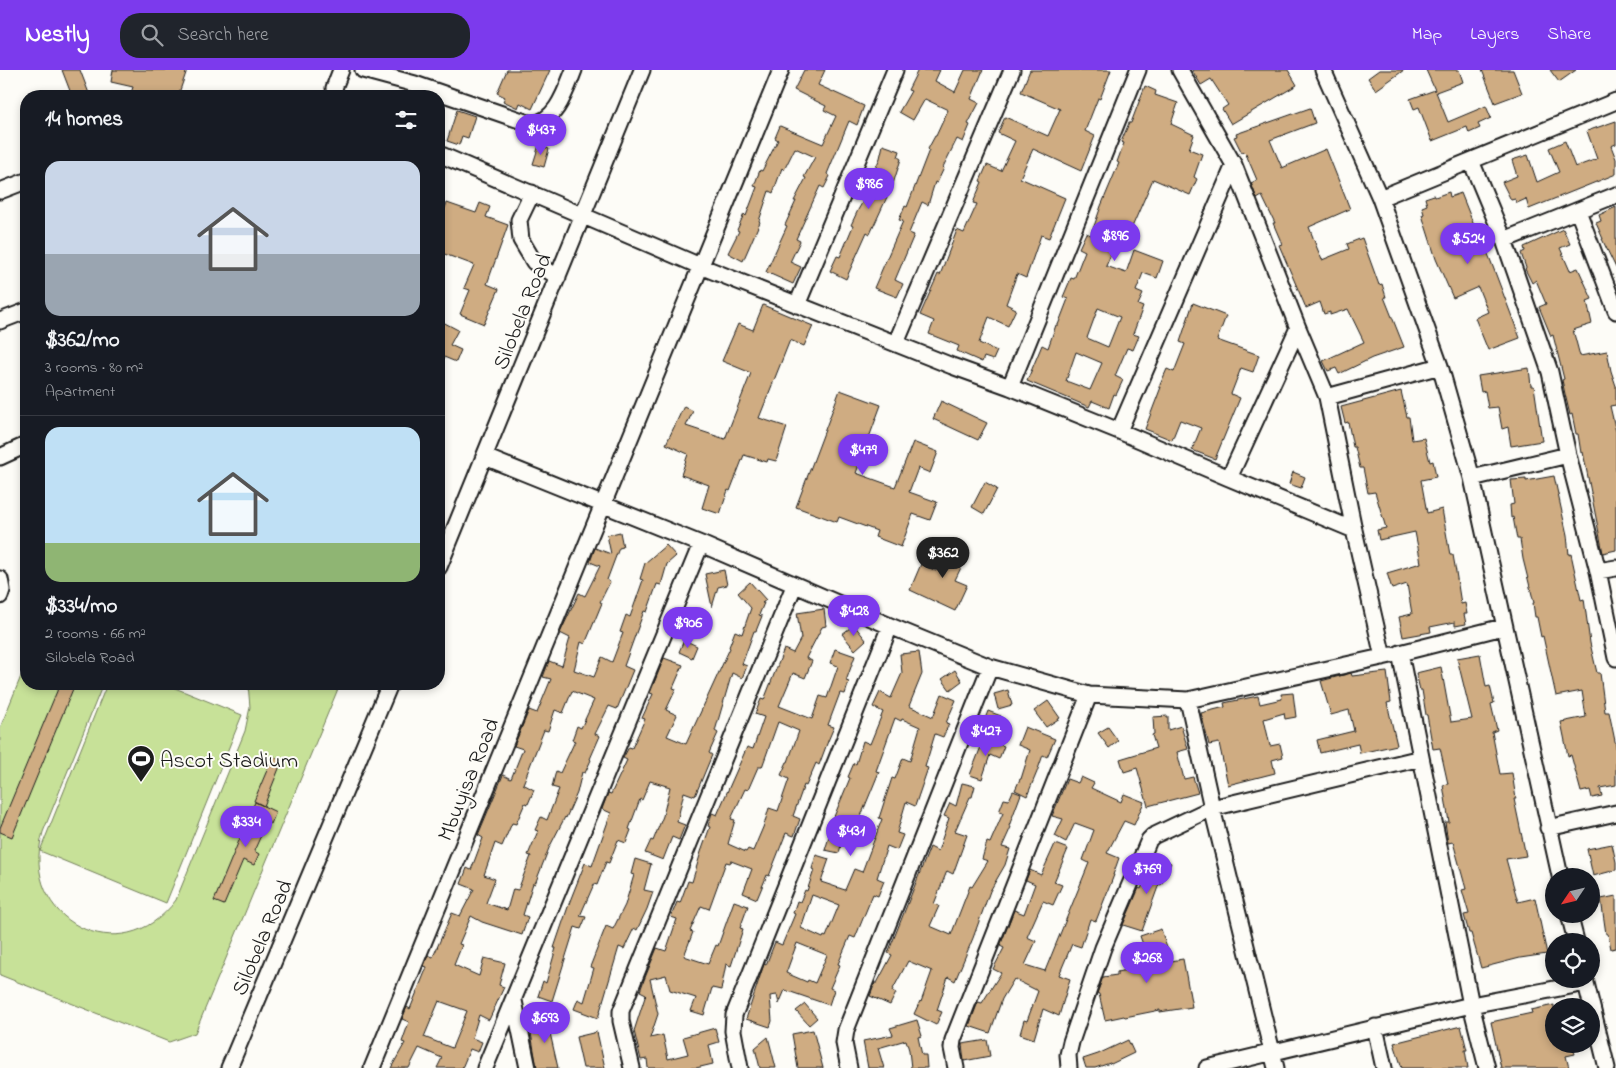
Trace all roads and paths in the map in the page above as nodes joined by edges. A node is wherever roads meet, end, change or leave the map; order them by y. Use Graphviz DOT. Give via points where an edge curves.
graph roads {
  1 [pos="341,70"];
  2 [pos="363,70"];
  3 [pos="574,70"];
  4 [pos="642,70"];
  5 [pos="781,70"];
  6 [pos="895,70"];
  7 [pos="1012,70"];
  8 [pos="1138,70"];
  9 [pos="1180,70"];
  10 [pos="1323,70"];
  11 [pos="418,77"];
  12 [pos="334,90"];
  13 [pos="1616,101"];
  14 [pos="445,157"];
  15 [pos="1471,161"];
  16 [pos="1234,164"];
  17 [pos="20,183"];
  18 [pos="0,191"];
  19 [pos="532,193"];
  20 [pos="1616,195"];
  21 [pos="1380,198"];
  22 [pos="1578,211"];
  23 [pos="583,215"];
  24 [pos="1504,240"];
  25 [pos="700,266"];
  26 [pos="558,277"];
  27 [pos="797,305"];
  28 [pos="1616,311"];
  29 [pos="20,313"];
  30 [pos="0,321"];
  31 [pos="1298,328"];
  32 [pos="896,343"];
  33 [pos="1440,366"];
  34 [pos="1010,387"];
  35 [pos="1327,397"];
  36 [pos="1119,431"];
  37 [pos="20,448"];
  38 [pos="1568,455"];
  39 [pos="0,457"];
  40 [pos="485,457"];
  41 [pos="1229,478"];
  42 [pos="1472,478"];
  43 [pos="602,505"];
  44 [pos="1354,530"];
  45 [pos="701,544"];
  46 [pos="445,553"];
  47 [pos="1616,568"];
  48 [pos="1598,571"];
  49 [pos="0,579"];
  50 [pos="794,586"];
  51 [pos="0,596"];
  52 [pos="890,626"];
  53 [pos="1503,627"];
  54 [pos="1400,653"];
  55 [pos="1383,657"];
  56 [pos="1616,658"];
  57 [pos="990,667"];
  58 [pos="387,690"];
  59 [pos="1089,695"];
  60 [pos="1188,700"];
  61 [pos="1421,758"];
  62 [pos="1212,808"];
  63 [pos="1616,813"];
  64 [pos="1548,828"];
  65 [pos="1558,868"];
  66 [pos="1552,988"];
  67 [pos="1587,988"];
  68 [pos="514,1001"];
  69 [pos="1471,1005"];
  70 [pos="1375,1027"];
  71 [pos="1275,1061"];
  72 [pos="229,1068"];
  73 [pos="372,1068"];
  74 [pos="486,1068"];
  75 [pos="528,1068"];
  76 [pos="632,1068"];
  77 [pos="740,1068"];
  78 [pos="849,1068"];
  79 [pos="956,1068"];
  80 [pos="1069,1068"];
  81 [pos="1207,1068"];
  82 [pos="1384,1068"];
  83 [pos="1487,1068"];
  84 [pos="1607,1068"];
  1 -- 12 [label="street"];
  2 -- 11 [label="street"];
  3 -- 11 [label="street" via="562,99 540,124 531,124"];
  4 -- 23 [label="street, Silobela Road"];
  5 -- 25 [label="street, Mbuyisa Road"];
  6 -- 27 [label="street"];
  7 -- 32 [label="street"];
  8 -- 34 [label="street"];
  9 -- 16 [label="street"];
  10 -- 21 [label="street"];
  13 -- 15 [label="street"];
  14 -- 19 [label="street"];
  15 -- 21 [label="street"];
  15 -- 24 [label="street"];
  16 -- 31 [label="street"];
  16 -- 36 [label="street"];
  17 -- 18 [label="street"];
  19 -- 23 [label="street"];
  19 -- 26 [label="street" via="519,220 521,240 534,262"];
  20 -- 22 [label="street"];
  21 -- 33 [label="street"];
  22 -- 24 [label="street"];
  22 -- 28 [label="street"];
  23 -- 25 [label="street"];
  23 -- 26 [label="street, Silobela Road"];
  24 -- 38 [label="street" via="1550,372"];
  25 -- 27 [label="street"];
  25 -- 43 [label="street, Mbuyisa Road"];
  26 -- 40 [label="street, Silobela Road"];
  27 -- 32 [label="street"];
  29 -- 30 [label="street"];
  31 -- 35 [label="street"];
  31 -- 41 [label="street"];
  32 -- 34 [label="street"];
  33 -- 35 [label="street"];
  33 -- 42 [label="street"];
  34 -- 36 [label="street"];
  35 -- 44 [label="street"];
  36 -- 41 [label="street"];
  37 -- 39 [label="street"];
  38 -- 42 [label="street"];
  38 -- 48 [label="street"];
  40 -- 43 [label="street"];
  40 -- 46 [label="street, Silobela Road"];
  41 -- 44 [label="street"];
  42 -- 53 [label="street"];
  43 -- 45 [label="street"];
  43 -- 73 [label="street, Mbuyisa Road"];
  44 -- 55 [label="street"];
  45 -- 50 [label="street"];
  45 -- 68 [label="street"];
  47 -- 48 [label="street"];
  48 -- 56 [label="street"];
  49 -- 51 [label="street"];
  50 -- 52 [label="street"];
  50 -- 76 [label="street" via="621,1011 620,1021"];
  52 -- 57 [label="street"];
  52 -- 77 [label="street" via="734,1015 733,1031"];
  53 -- 54 [label="street"];
  53 -- 64 [label="street"];
  54 -- 55 [label="street"];
  54 -- 61 [label="street"];
  55 -- 60 [label="street"];
  57 -- 59 [label="street"];
  57 -- 78 [label="street" via="846,1030 844,1043"];
  58 -- 72 [label="street, Silobela Road"];
  59 -- 60 [label="street"];
  59 -- 79 [label="street" via="953,1040"];
  60 -- 62 [label="street"];
  61 -- 62 [label="street"];
  61 -- 69 [label="street"];
  62 -- 71 [label="street"];
  62 -- 80 [label="street" via="1157,832 1149,840 1103,948 1071,1042"];
  63 -- 64 [label="street"];
  64 -- 65 [label="street"];
  66 -- 69 [label="street"];
  67 -- 84 [label="street"];
  68 -- 74 [label="street"];
  68 -- 75 [label="street"];
  69 -- 70 [label="street"];
  69 -- 83 [label="street"];
  70 -- 71 [label="street"];
  70 -- 82 [label="street"];
  71 -- 81 [label="street"];
}
